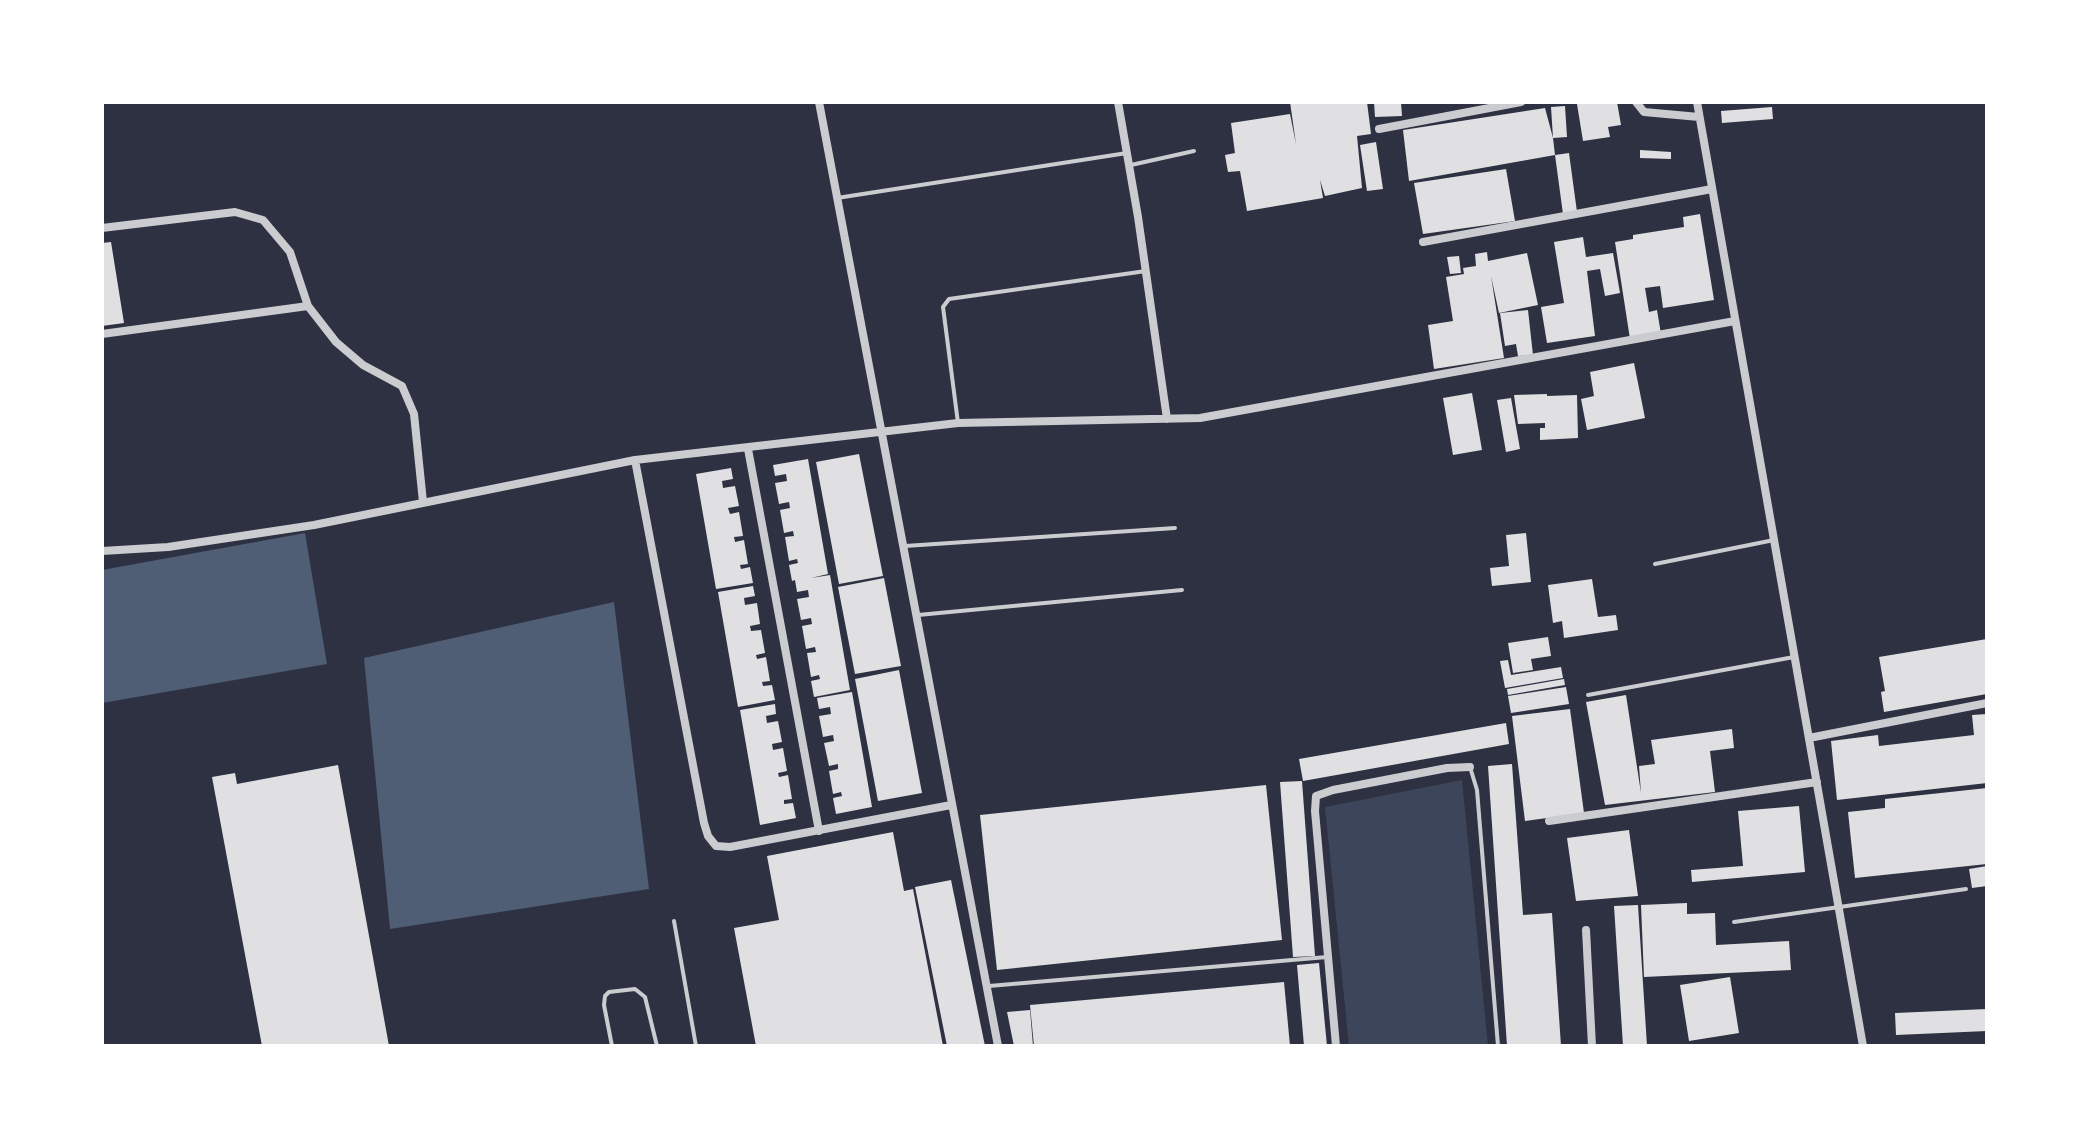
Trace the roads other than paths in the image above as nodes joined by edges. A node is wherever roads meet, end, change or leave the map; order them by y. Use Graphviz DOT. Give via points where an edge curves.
graph roads {
  1 [pos="819,102"];
  2 [pos="1118,102"];
  3 [pos="1521,102"];
  4 [pos="1636,102"];
  5 [pos="1697,102"];
  6 [pos="1699,117"];
  7 [pos="1379,129"];
  8 [pos="1194,151"];
  9 [pos="1127,153"];
  10 [pos="1129,165"];
  11 [pos="1712,189"];
  12 [pos="837,198"];
  13 [pos="102,228"];
  14 [pos="1423,242"];
  15 [pos="1146,271"];
  16 [pos="308,306"];
  17 [pos="1735,321"];
  18 [pos="102,334"];
  19 [pos="1167,419"];
  20 [pos="958,423"];
  21 [pos="882,432"];
  22 [pos="748,449"];
  23 [pos="635,460"];
  24 [pos="423,502"];
  25 [pos="1175,528"];
  26 [pos="1774,540"];
  27 [pos="903,546"];
  28 [pos="102,551"];
  29 [pos="1655,564"];
  30 [pos="1182,590"];
  31 [pos="916,615"];
  32 [pos="1795,656"];
  33 [pos="1588,695"];
  34 [pos="1987,703"];
  35 [pos="1809,738"];
  36 [pos="1470,767"];
  37 [pos="1817,782"];
  38 [pos="951,805"];
  39 [pos="1549,821"];
  40 [pos="819,831"];
  41 [pos="1966,889"];
  42 [pos="1839,907"];
  43 [pos="674,921"];
  44 [pos="1734,922"];
  45 [pos="1586,930"];
  46 [pos="1328,957"];
  47 [pos="987,986"];
  48 [pos="612,1046"];
  49 [pos="657,1046"];
  50 [pos="696,1046"];
  51 [pos="998,1046"];
  52 [pos="1336,1046"];
  53 [pos="1498,1046"];
  54 [pos="1592,1046"];
  55 [pos="1863,1046"];
  1 -- 12 [label="street"];
  2 -- 9 [label="street"];
  3 -- 7 [label="street"];
  4 -- 6 [label="street" via="1644,112"];
  5 -- 6 [label="street"];
  6 -- 11 [label="street"];
  8 -- 10 [label="lane"];
  9 -- 10 [label="street"];
  9 -- 12 [label="lane"];
  10 -- 15 [label="street"];
  11 -- 14 [label="street"];
  11 -- 17 [label="street"];
  12 -- 21 [label="street"];
  13 -- 16 [label="street" via="235,212 263,220 290,252"];
  15 -- 19 [label="street"];
  15 -- 20 [label="lane" via="949,299 943,307"];
  16 -- 18 [label="street"];
  16 -- 24 [label="street" via="336,342 363,365 402,386 414,414"];
  17 -- 19 [label="street" via="1200,418"];
  17 -- 26 [label="street"];
  19 -- 20 [label="street"];
  20 -- 21 [label="street"];
  21 -- 22 [label="street"];
  21 -- 27 [label="street"];
  22 -- 23 [label="street"];
  22 -- 40 [label="street"];
  23 -- 24 [label="street"];
  23 -- 40 [label="street" via="708,836 716,846 730,847"];
  24 -- 28 [label="street" via="285,530"];
  25 -- 27 [label="lane"];
  26 -- 29 [label="lane"];
  26 -- 32 [label="street"];
  27 -- 31 [label="street"];
  30 -- 31 [label="lane"];
  31 -- 38 [label="street"];
  32 -- 33 [label="lane"];
  32 -- 35 [label="street"];
  34 -- 35 [label="street"];
  35 -- 37 [label="street"];
  36 -- 46 [label="street" via="1316,796"];
  36 -- 53 [label="lane" via="1477,790"];
  37 -- 39 [label="street"];
  37 -- 42 [label="street"];
  38 -- 40 [label="street"];
  38 -- 47 [label="street"];
  41 -- 42 [label="lane"];
  42 -- 44 [label="lane"];
  42 -- 55 [label="street"];
  43 -- 50 [label="lane"];
  45 -- 54 [label="street"];
  46 -- 47 [label="lane"];
  46 -- 52 [label="street"];
  47 -- 51 [label="street"];
  48 -- 49 [label="lane" via="605,996 635,989 645,997"];
}
